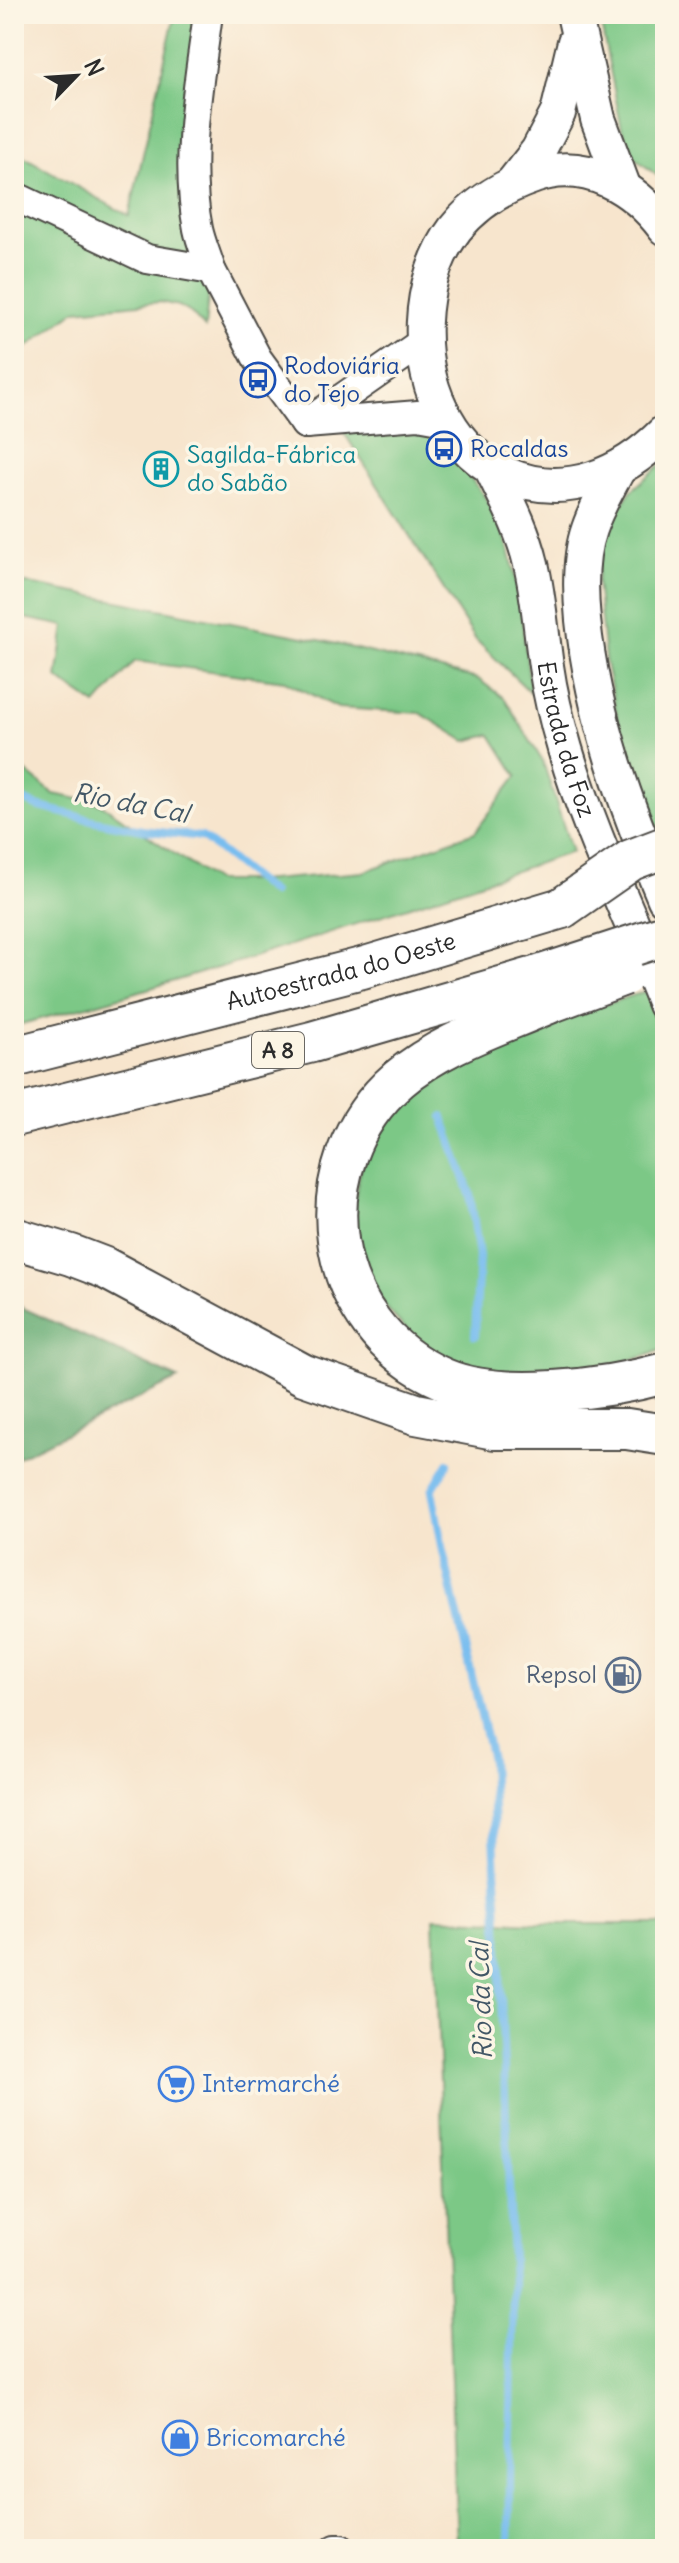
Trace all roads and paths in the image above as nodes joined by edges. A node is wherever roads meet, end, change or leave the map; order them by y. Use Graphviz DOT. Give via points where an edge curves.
graph roads {
  1 [pos="208,14"];
  2 [pos="576,24"];
  3 [pos="513,183"];
  4 [pos="14,196"];
  5 [pos="650,208"];
  6 [pos="211,270"];
  7 [pos="424,341"];
  8 [pos="446,420"];
  9 [pos="305,424"];
  10 [pos="665,432"];
  11 [pos="492,469"];
  12 [pos="618,469"];
  13 [pos="665,847"];
  14 [pos="665,873"];
  15 [pos="665,899"];
  16 [pos="562,908"];
  17 [pos="665,935"];
  18 [pos="665,960"];
  19 [pos="544,989"];
  20 [pos="665,1004"];
  21 [pos="14,1057"];
  22 [pos="14,1116"];
  23 [pos="14,1238"];
  24 [pos="665,1373"];
  25 [pos="665,1435"];
  1 -- 6 [label="street" via="193,185 198,229"];
  2 -- 3 [label="main road" via="558,113"];
  2 -- 5 [label="main road" via="598,119"];
  3 -- 5 [label="main road" via="564,170 591,174"];
  3 -- 7 [label="main road" via="473,210 439,256 430,282"];
  4 -- 6 [label="street" via="147,259"];
  6 -- 9 [label="street" via="257,358"];
  7 -- 8 [label="main road" via="427,369"];
  7 -- 9 [label="street"];
  8 -- 9 [label="street" via="418,415"];
  8 -- 11 [label="main road" via="472,454"];
  10 -- 12 [label="main road"];
  11 -- 12 [label="main road" via="526,483 557,487 586,483"];
  11 -- 20 [label="main road, Estrada da Foz" via="531,563 546,668 565,750 593,833"];
  12 -- 15 [label="main road, Estrada da Foz" via="588,530 581,601 585,644 608,748"];
  13 -- 16 [label="highway, bridge" via="631,860"];
  14 -- 16 [label="highway, Autoestrada do Oeste / A 8, bridge"];
  16 -- 21 [label="highway, Autoestrada do Oeste / A 8" via="362,968"];
  17 -- 19 [label="highway, A 8, bridge"];
  18 -- 19 [label="highway, bridge"];
  19 -- 22 [label="highway, A 8"];
  19 -- 24 [label="highway" via="426,1059 374,1104 356,1130 337,1190 339,1254 368,1318 417,1366 445,1380 501,1392 538,1391"];
  23 -- 25 [label="highway" via="105,1268 304,1375 416,1414 495,1429 627,1429"];
}
